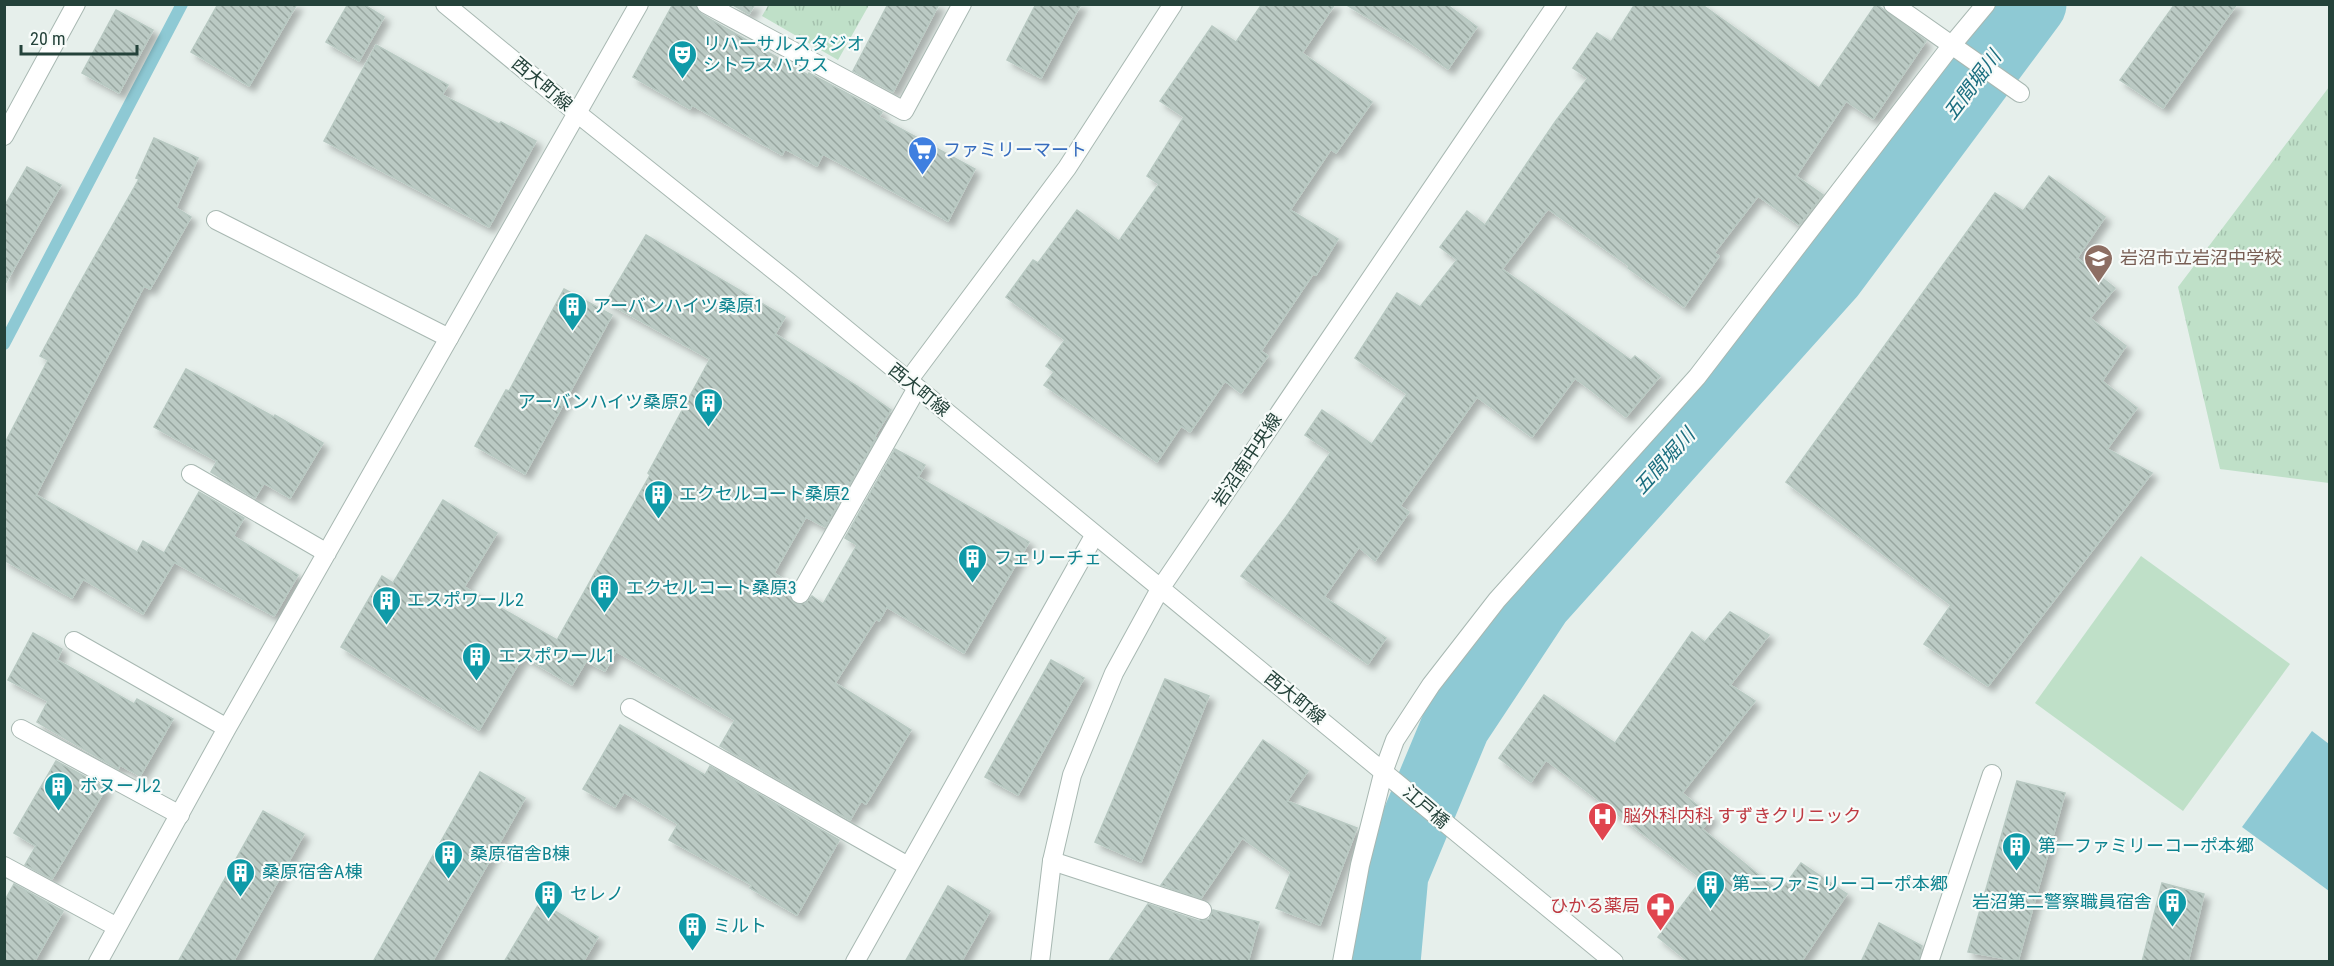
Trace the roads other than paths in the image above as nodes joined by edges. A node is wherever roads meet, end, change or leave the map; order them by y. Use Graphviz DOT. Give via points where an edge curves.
graph roads {
  1 [pos="76,4"];
  2 [pos="445,4"];
  3 [pos="639,4"];
  4 [pos="706,4"];
  5 [pos="962,4"];
  6 [pos="1173,4"];
  7 [pos="1557,4"];
  8 [pos="1893,4"];
  9 [pos="1986,4"];
  10 [pos="1955,48"];
  11 [pos="2020,93"];
  12 [pos="577,113"];
  13 [pos="4,136"];
  14 [pos="216,220"];
  15 [pos="449,338"];
  16 [pos="912,385"];
  17 [pos="191,474"];
  18 [pos="1094,536"];
  19 [pos="327,553"];
  20 [pos="1160,589"];
  21 [pos="800,594"];
  22 [pos="74,641"];
  23 [pos="630,708"];
  24 [pos="227,728"];
  25 [pos="21,729"];
  26 [pos="1388,774"];
  27 [pos="1992,774"];
  28 [pos="180,815"];
  29 [pos="1052,861"];
  30 [pos="4,866"];
  31 [pos="908,866"];
  32 [pos="1202,910"];
  33 [pos="117,927"];
  34 [pos="98,962"];
  35 [pos="855,962"];
  36 [pos="1040,962"];
  37 [pos="1342,962"];
  38 [pos="1614,962"];
  39 [pos="1929,962"];
  1 -- 13 [label="street"];
  2 -- 12 [label="street, 西大町線"];
  3 -- 12 [label="street"];
  4 -- 5 [label="street" via="904,111"];
  6 -- 16 [label="street" via="1066,168"];
  7 -- 20 [label="street, 岩沼南中央線"];
  8 -- 10 [label="street"];
  9 -- 10 [label="street"];
  10 -- 11 [label="street"];
  10 -- 26 [label="street" via="1697,377 1497,600 1395,740"];
  12 -- 15 [label="street"];
  12 -- 16 [label="street, 西大町線"];
  14 -- 15 [label="street"];
  15 -- 19 [label="street"];
  16 -- 18 [label="street, 西大町線"];
  16 -- 21 [label="street"];
  17 -- 19 [label="street"];
  18 -- 20 [label="street, 西大町線"];
  18 -- 31 [label="street"];
  19 -- 24 [label="street"];
  20 -- 26 [label="street, 西大町線"];
  20 -- 29 [label="street, 岩沼南中央線" via="1114,673 1072,775"];
  22 -- 24 [label="street"];
  23 -- 31 [label="street"];
  24 -- 28 [label="street"];
  25 -- 28 [label="street"];
  26 -- 37 [label="street" via="1360,865"];
  26 -- 38 [label="street, 江戸橋"];
  27 -- 39 [label="street"];
  28 -- 33 [label="street"];
  29 -- 32 [label="street"];
  29 -- 36 [label="street, 岩沼南中央線"];
  30 -- 33 [label="street"];
  31 -- 35 [label="street"];
  33 -- 34 [label="street"];
}
